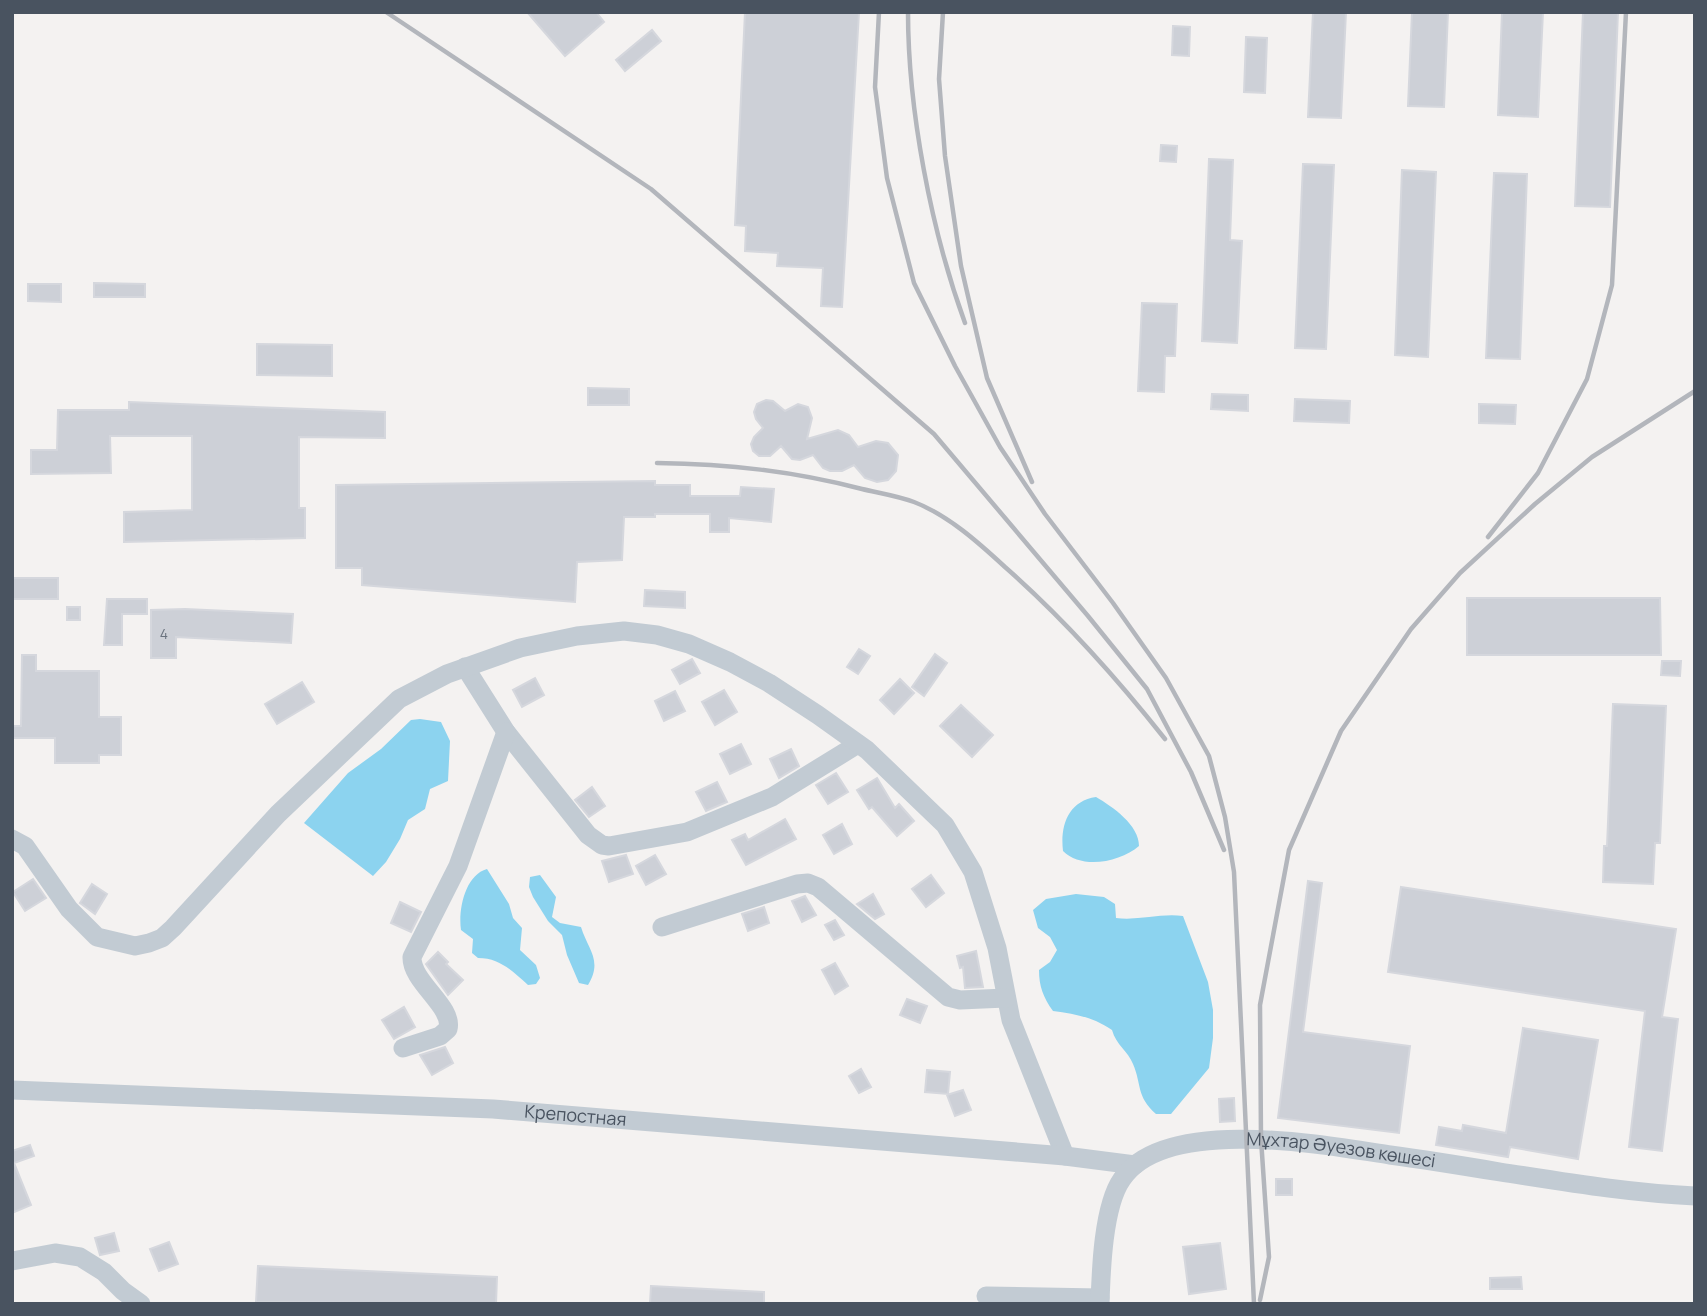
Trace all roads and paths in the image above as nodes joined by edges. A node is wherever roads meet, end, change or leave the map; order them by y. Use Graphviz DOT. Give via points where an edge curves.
graph roads {
  1 [pos="465,667"];
  2 [pos="506,732"];
  3 [pos="858,744"];
  4 [pos="12,839"];
  5 [pos="662,927"];
  6 [pos="1006,998"];
  7 [pos="402,1048"];
  8 [pos="12,1090"];
  9 [pos="1065,1156"];
  10 [pos="1135,1165"];
  11 [pos="1695,1196"];
  12 [pos="12,1261"];
  13 [pos="986,1296"];
  14 [pos="1100,1301"];
  15 [pos="141,1304"];
  1 -- 2 [label="street"];
  1 -- 3 [label="street" via="520,648 577,636 624,631 657,635 689,644 759,678"];
  1 -- 4 [label="street" via="399,699 278,814 173,928 149,943 122,944 97,937 69,909 25,846"];
  2 -- 3 [label="street" via="588,835 608,846 687,832 772,797"];
  2 -- 7 [label="street" via="458,866 412,957 415,971 448,1018 448,1029"];
  3 -- 6 [label="street" via="945,825 973,872 997,948"];
  5 -- 6 [label="street" via="808,883 948,997"];
  6 -- 9 [label="street"];
  8 -- 9 [label="street, Крепостная" via="494,1109"];
  9 -- 10 [label="street, Крепостная"];
  10 -- 11 [label="street, Мұхтар Әуезов көшесі" via="1198,1142 1261,1139 1311,1142 1606,1189"];
  10 -- 14 [label="street" via="1121,1180 1112,1202"];
  12 -- 15 [label="street" via="55,1253 80,1257"];
  13 -- 14 [label="street"];
}
